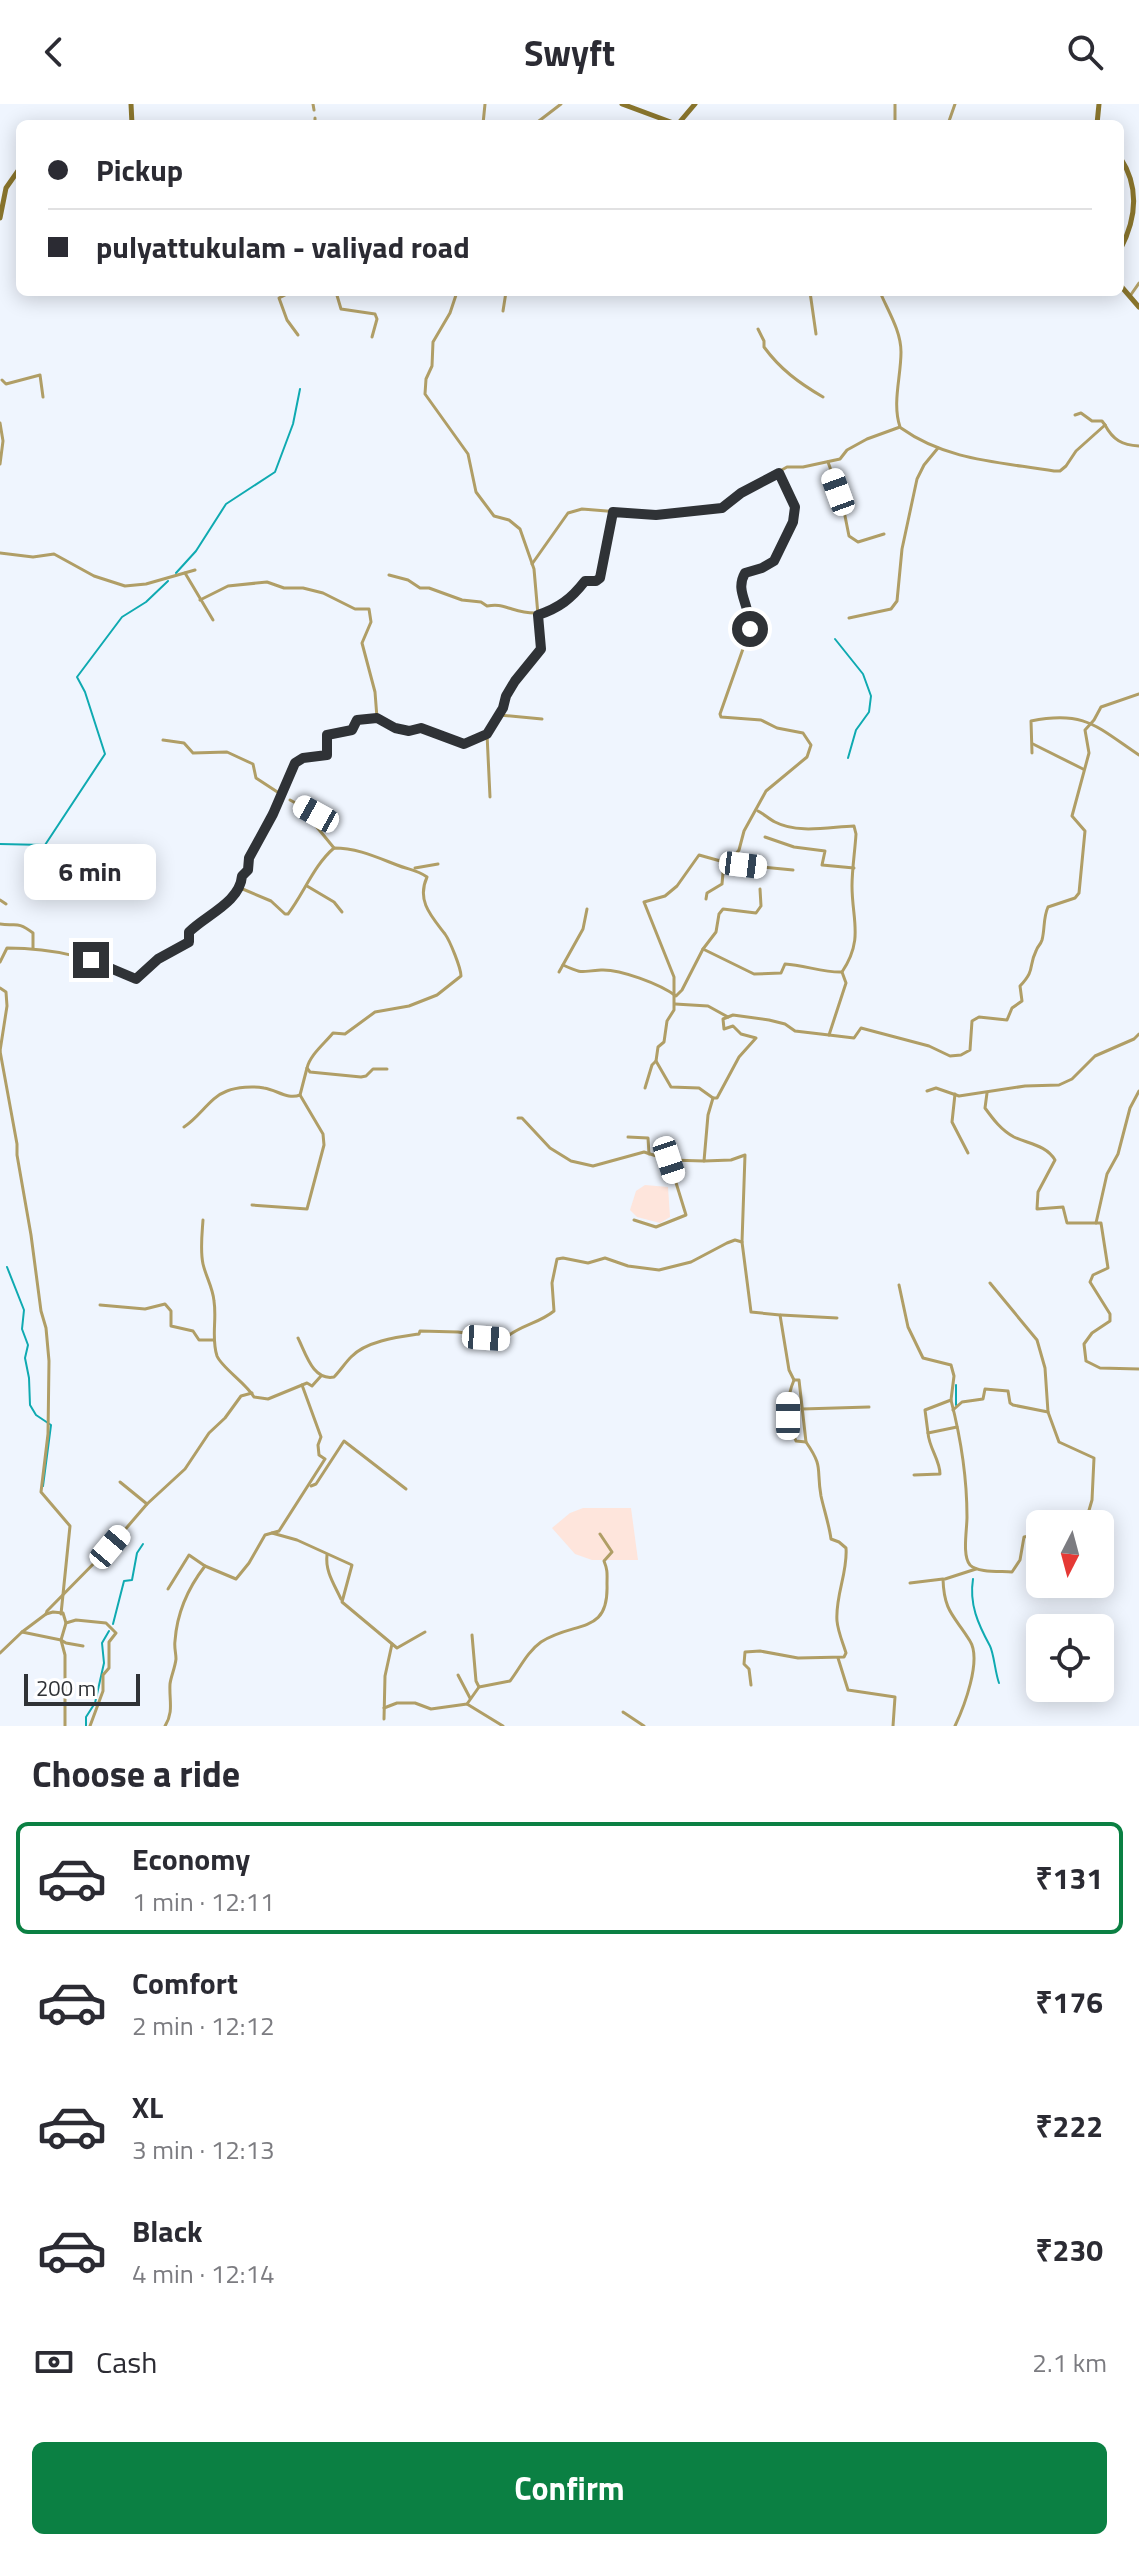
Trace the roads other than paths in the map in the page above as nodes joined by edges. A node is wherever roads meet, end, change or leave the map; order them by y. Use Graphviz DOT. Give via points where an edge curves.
graph roads {
  1 [pos="313,104"];
  2 [pos="561,104"];
  3 [pos="622,104"];
  4 [pos="695,104"];
  5 [pos="314,110"];
  6 [pos="540,120"];
  7 [pos="655,120"];
  8 [pos="681,120"];
  9 [pos="1124,162"];
  10 [pos="16,174"];
  11 [pos="0,218"];
  12 [pos="1124,242"];
  13 [pos="1139,283"];
  14 [pos="1124,289"];
  15 [pos="283,296"];
  16 [pos="337,296"];
  17 [pos="456,296"];
  18 [pos="505,296"];
  19 [pos="811,296"];
  20 [pos="882,296"];
  21 [pos="1130,296"];
  22 [pos="1139,307"];
  23 [pos="503,311"];
  24 [pos="758,329"];
  25 [pos="816,334"];
  26 [pos="298,335"];
  27 [pos="372,337"];
  28 [pos="1,379"];
  29 [pos="43,397"];
  30 [pos="823,397"];
  31 [pos="1075,415"];
  32 [pos="0,423"];
  33 [pos="1105,425"];
  34 [pos="901,428"];
  35 [pos="1139,446"];
  36 [pos="938,448"];
  37 [pos="828,462"];
  38 [pos="0,464"];
  39 [pos="779,473"];
  40 [pos="613,512"];
  41 [pos="884,534"];
  42 [pos="0,553"];
  43 [pos="532,564"];
  44 [pos="195,570"];
  45 [pos="185,573"];
  46 [pos="389,575"];
  47 [pos="200,600"];
  48 [pos="538,615"];
  49 [pos="849,618"];
  50 [pos="213,620"];
  51 [pos="1139,694"];
  52 [pos="499,715"];
  53 [pos="377,718"];
  54 [pos="542,719"];
  55 [pos="1091,723"];
  56 [pos="487,734"];
  57 [pos="163,740"];
  58 [pos="1031,744"];
  59 [pos="1032,753"];
  60 [pos="1139,755"];
  61 [pos="1083,769"];
  62 [pos="282,795"];
  63 [pos="490,797"];
  64 [pos="290,800"];
  65 [pos="757,810"];
  66 [pos="765,837"];
  67 [pos="334,848"];
  68 [pos="732,859"];
  69 [pos="724,862"];
  70 [pos="438,864"];
  71 [pos="413,868"];
  72 [pos="854,868"];
  73 [pos="793,870"];
  74 [pos="307,886"];
  75 [pos="238,887"];
  76 [pos="760,889"];
  77 [pos="706,899"];
  78 [pos="0,900"];
  79 [pos="6,904"];
  80 [pos="587,909"];
  81 [pos="342,912"];
  82 [pos="0,924"];
  83 [pos="33,948"];
  84 [pos="703,949"];
  85 [pos="0,962"];
  86 [pos="563,965"];
  87 [pos="559,972"];
  88 [pos="842,972"];
  89 [pos="0,988"];
  90 [pos="676,996"];
  91 [pos="675,1004"];
  92 [pos="729,1017"];
  93 [pos="1139,1034"];
  94 [pos="829,1035"];
  95 [pos="0,1051"];
  96 [pos="656,1061"];
  97 [pos="307,1068"];
  98 [pos="387,1069"];
  99 [pos="645,1088"];
  100 [pos="927,1091"];
  101 [pos="1139,1091"];
  102 [pos="987,1093"];
  103 [pos="955,1094"];
  104 [pos="300,1095"];
  105 [pos="713,1098"];
  106 [pos="518,1118"];
  107 [pos="184,1127"];
  108 [pos="628,1137"];
  109 [pos="968,1153"];
  110 [pos="649,1154"];
  111 [pos="669,1160"];
  112 [pos="704,1161"];
  113 [pos="252,1205"];
  114 [pos="203,1220"];
  115 [pos="634,1220"];
  116 [pos="1096,1223"];
  117 [pos="742,1242"];
  118 [pos="990,1283"];
  119 [pos="899,1285"];
  120 [pos="100,1305"];
  121 [pos="780,1315"];
  122 [pos="837,1318"];
  123 [pos="298,1338"];
  124 [pos="213,1340"];
  125 [pos="1139,1369"];
  126 [pos="321,1376"];
  127 [pos="794,1380"];
  128 [pos="302,1385"];
  129 [pos="252,1393"];
  130 [pos="951,1400"];
  131 [pos="869,1407"];
  132 [pos="802,1409"];
  133 [pos="953,1410"];
  134 [pos="1048,1412"];
  135 [pos="957,1427"];
  136 [pos="928,1433"];
  137 [pos="806,1442"];
  138 [pos="914,1475"];
  139 [pos="120,1482"];
  140 [pos="308,1486"];
  141 [pos="406,1489"];
  142 [pos="147,1504"];
  143 [pos="1089,1510"];
  144 [pos="272,1533"];
  145 [pos="600,1534"];
  146 [pos="1026,1537"];
  147 [pos="327,1555"];
  148 [pos="205,1566"];
  149 [pos="976,1569"];
  150 [pos="943,1579"];
  151 [pos="910,1583"];
  152 [pos="168,1589"];
  153 [pos="61,1596"];
  154 [pos="341,1599"];
  155 [pos="46,1614"];
  156 [pos="61,1614"];
  157 [pos="66,1623"];
  158 [pos="22,1632"];
  159 [pos="425,1632"];
  160 [pos="472,1635"];
  161 [pos="61,1640"];
  162 [pos="392,1644"];
  163 [pos="83,1646"];
  164 [pos="0,1653"];
  165 [pos="838,1658"];
  166 [pos="458,1675"];
  167 [pos="751,1685"];
  168 [pos="479,1687"];
  169 [pos="876,1688"];
  170 [pos="877,1694"];
  171 [pos="470,1698"];
  172 [pos="467,1704"];
  173 [pos="384,1708"];
  174 [pos="623,1712"];
  175 [pos="384,1719"];
  176 [pos="65,1726"];
  177 [pos="90,1726"];
  178 [pos="165,1726"];
  179 [pos="503,1726"];
  180 [pos="644,1726"];
  181 [pos="893,1726"];
  182 [pos="955,1726"];
  1 -- 5 [label="street"];
  2 -- 6 [label="street"];
  3 -- 7 [label="street"];
  4 -- 8 [label="street"];
  9 -- 12 [label="street" via="1131,172 1138,212"];
  10 -- 11 [label="street" via="6,188"];
  13 -- 21 [label="street"];
  14 -- 21 [label="street"];
  15 -- 26 [label="street" via="279,298 287,320"];
  16 -- 27 [label="street" via="341,309 375,314"];
  17 -- 43 [label="street" via="433,342 425,394 468,454 476,492 494,516 520,529"];
  18 -- 23 [label="street"];
  19 -- 25 [label="street"];
  20 -- 37 [label="street" via="901,349 896,414 900,427"];
  21 -- 22 [label="street"];
  24 -- 30 [label="street" via="777,364"];
  28 -- 29 [label="street" via="6,384 40,375"];
  31 -- 33 [label="street"];
  32 -- 38 [label="street"];
  33 -- 35 [label="street" via="1120,443"];
  33 -- 36 [label="street" via="1060,471 1008,466"];
  34 -- 36 [label="street"];
  36 -- 49 [label="street" via="917,479 897,601 891,609"];
  37 -- 39 [label="street" via="787,467"];
  37 -- 41 [label="street" via="849,536 858,542"];
  39 -- 40 [label="street" via="722,508 656,515"];
  39 -- 65 [label="street" via="795,507 793,522 774,561 745,573 741,580 747,610 742,623 750,629 720,714 803,733 811,745 807,757 766,791"];
  40 -- 43 [label="street" via="568,513"];
  40 -- 48 [label="street" via="600,578 585,581 568,601"];
  42 -- 45 [label="street" via="54,554 125,586"];
  43 -- 48 [label="street"];
  44 -- 45 [label="street"];
  45 -- 47 [label="street"];
  46 -- 48 [label="street" via="462,600"];
  47 -- 50 [label="street"];
  47 -- 53 [label="street" via="228,586 267,582 369,609 371,622 362,643"];
  48 -- 52 [label="street" via="541,649 515,681"];
  51 -- 55 [label="street" via="1101,707"];
  52 -- 54 [label="street"];
  52 -- 56 [label="street"];
  53 -- 56 [label="street" via="395,728 421,728 464,744"];
  53 -- 62 [label="street" via="357,720 352,730 327,735 327,755 295,763"];
  55 -- 58 [label="street" via="1061,717 1031,721"];
  55 -- 60 [label="street"];
  55 -- 61 [label="street" via="1085,730 1089,753"];
  56 -- 63 [label="street"];
  57 -- 62 [label="street" via="184,743 193,753 227,752 253,764 256,778"];
  58 -- 59 [label="street"];
  58 -- 61 [label="street"];
  61 -- 94 [label="street" via="1072,816 1085,831 1079,893 1048,907 1034,965 1020,986 1022,1001 1007,1020 972,1021 970,1050 950,1056 861,1028 854,1038"];
  62 -- 75 [label="street"];
  64 -- 67 [label="street" via="316,814 316,826"];
  65 -- 68 [label="street"];
  65 -- 72 [label="street" via="791,827 854,826"];
  66 -- 72 [label="street" via="825,851 822,865"];
  67 -- 71 [label="street" via="359,850"];
  67 -- 74 [label="street"];
  68 -- 69 [label="street"];
  68 -- 73 [label="street"];
  69 -- 77 [label="street" via="722,884 715,885"];
  69 -- 90 [label="street" via="699,855 677,886 644,902 670,962"];
  70 -- 71 [label="street"];
  71 -- 97 [label="street" via="427,877 423,896 428,913 448,938 461,976 437,995 375,1012 345,1034 333,1033"];
  72 -- 88 [label="street" via="855,942"];
  74 -- 75 [label="street" via="288,914"];
  74 -- 81 [label="street"];
  75 -- 83 [label="street" via="226,904 189,932 187,945 158,959 136,979 72,954"];
  76 -- 84 [label="street" via="759,911 723,909 716,932"];
  78 -- 79 [label="street"];
  80 -- 86 [label="street" via="583,929"];
  82 -- 83 [label="street" via="28,929"];
  83 -- 85 [label="street" via="7,948"];
  84 -- 88 [label="street" via="754,974 781,973 785,964"];
  84 -- 90 [label="street"];
  86 -- 87 [label="street"];
  86 -- 90 [label="street" via="586,973 618,973"];
  88 -- 94 [label="street" via="846,983"];
  89 -- 95 [label="street" via="6,992 7,1006"];
  90 -- 91 [label="street"];
  91 -- 92 [label="street" via="708,1006"];
  91 -- 96 [label="street"];
  92 -- 94 [label="street" via="776,1021 795,1031"];
  92 -- 105 [label="street" via="723,1019 724,1029 733,1026 756,1038"];
  93 -- 102 [label="street" via="1095,1056 1059,1085"];
  95 -- 153 [label="street" via="46,1328 50,1401 41,1492 70,1526"];
  96 -- 99 [label="street"];
  96 -- 105 [label="street" via="671,1087 699,1088"];
  97 -- 98 [label="street" via="361,1077 373,1069"];
  97 -- 104 [label="street"];
  100 -- 103 [label="street"];
  101 -- 116 [label="street" via="1107,1174"];
  102 -- 103 [label="street"];
  102 -- 116 [label="street" via="985,1108 994,1120 1011,1135 1049,1150 1055,1160 1038,1192 1037,1209 1063,1207 1067,1223"];
  103 -- 109 [label="street" via="952,1122"];
  104 -- 107 [label="street" via="293,1098 264,1088 226,1091"];
  104 -- 113 [label="street" via="324,1145 307,1209"];
  105 -- 112 [label="street"];
  106 -- 110 [label="street" via="571,1161 593,1166"];
  108 -- 110 [label="street" via="648,1138"];
  110 -- 111 [label="street"];
  111 -- 112 [label="street"];
  111 -- 115 [label="street" via="686,1215 656,1227"];
  112 -- 117 [label="street" via="745,1155"];
  114 -- 124 [label="street" via="203,1264 214,1298"];
  116 -- 125 [label="street" via="1101,1223 1108,1268 1090,1282 1110,1321 1084,1344 1086,1361 1100,1368"];
  117 -- 121 [label="street" via="751,1312"];
  117 -- 126 [label="street" via="735,1240 691,1262 659,1270 605,1258 588,1263 557,1259 554,1311 504,1339 420,1331 361,1350 334,1377"];
  118 -- 134 [label="street" via="1037,1340"];
  119 -- 130 [label="street" via="908,1327 923,1358 951,1365"];
  120 -- 124 [label="street" via="145,1309 165,1304 171,1326 193,1331 199,1340"];
  121 -- 122 [label="street"];
  121 -- 127 [label="street"];
  123 -- 126 [label="street"];
  124 -- 129 [label="street" via="218,1360"];
  126 -- 129 [label="street" via="312,1386 307,1383 268,1399"];
  127 -- 132 [label="street" via="799,1380"];
  127 -- 137 [label="street" via="788,1416 796,1441"];
  128 -- 140 [label="street" via="321,1437 319,1455 325,1459"];
  129 -- 142 [label="street" via="241,1396 185,1469"];
  130 -- 133 [label="street"];
  130 -- 136 [label="street" via="925,1410"];
  131 -- 132 [label="street"];
  132 -- 137 [label="street"];
  133 -- 134 [label="street" via="962,1402 983,1399 985,1389 1008,1391 1013,1405"];
  133 -- 135 [label="street"];
  134 -- 143 [label="street" via="1059,1442 1094,1458"];
  135 -- 136 [label="street"];
  135 -- 149 [label="street" via="967,1488 964,1553"];
  136 -- 138 [label="street" via="941,1472"];
  137 -- 165 [label="street" via="817,1459 831,1539 846,1548 837,1623 846,1653"];
  139 -- 142 [label="street"];
  140 -- 141 [label="street" via="316,1484 344,1441"];
  140 -- 144 [label="street" via="279,1531"];
  142 -- 153 [label="street"];
  144 -- 147 [label="street"];
  144 -- 148 [label="street" via="265,1535 236,1579"];
  145 -- 168 [label="street" via="612,1552 604,1561 609,1596 599,1618 538,1644 510,1681"];
  146 -- 149 [label="street" via="1012,1572"];
  147 -- 154 [label="street"];
  147 -- 154 [label="street" via="352,1565"];
  148 -- 152 [label="street" via="189,1555"];
  148 -- 178 [label="street" via="189,1587 179,1618"];
  149 -- 150 [label="street"];
  150 -- 151 [label="street"];
  150 -- 182 [label="street" via="952,1618 972,1645 971,1680"];
  153 -- 155 [label="street"];
  153 -- 156 [label="street"];
  154 -- 162 [label="street"];
  155 -- 156 [label="street"];
  155 -- 158 [label="street"];
  156 -- 157 [label="street"];
  157 -- 161 [label="street"];
  157 -- 177 [label="street" via="106,1623 116,1633 109,1642 109,1668"];
  158 -- 161 [label="street"];
  158 -- 164 [label="street"];
  159 -- 162 [label="street" via="397,1648"];
  160 -- 168 [label="street"];
  161 -- 163 [label="street"];
  161 -- 176 [label="street"];
  162 -- 173 [label="street"];
  165 -- 167 [label="street" via="745,1652"];
  165 -- 170 [label="street" via="848,1690"];
  166 -- 171 [label="street"];
  168 -- 171 [label="street"];
  169 -- 170 [label="street"];
  170 -- 181 [label="street" via="895,1697"];
  171 -- 172 [label="street"];
  172 -- 173 [label="street" via="431,1709 397,1703"];
  172 -- 179 [label="street"];
  173 -- 175 [label="street"];
  174 -- 180 [label="street"];
}
